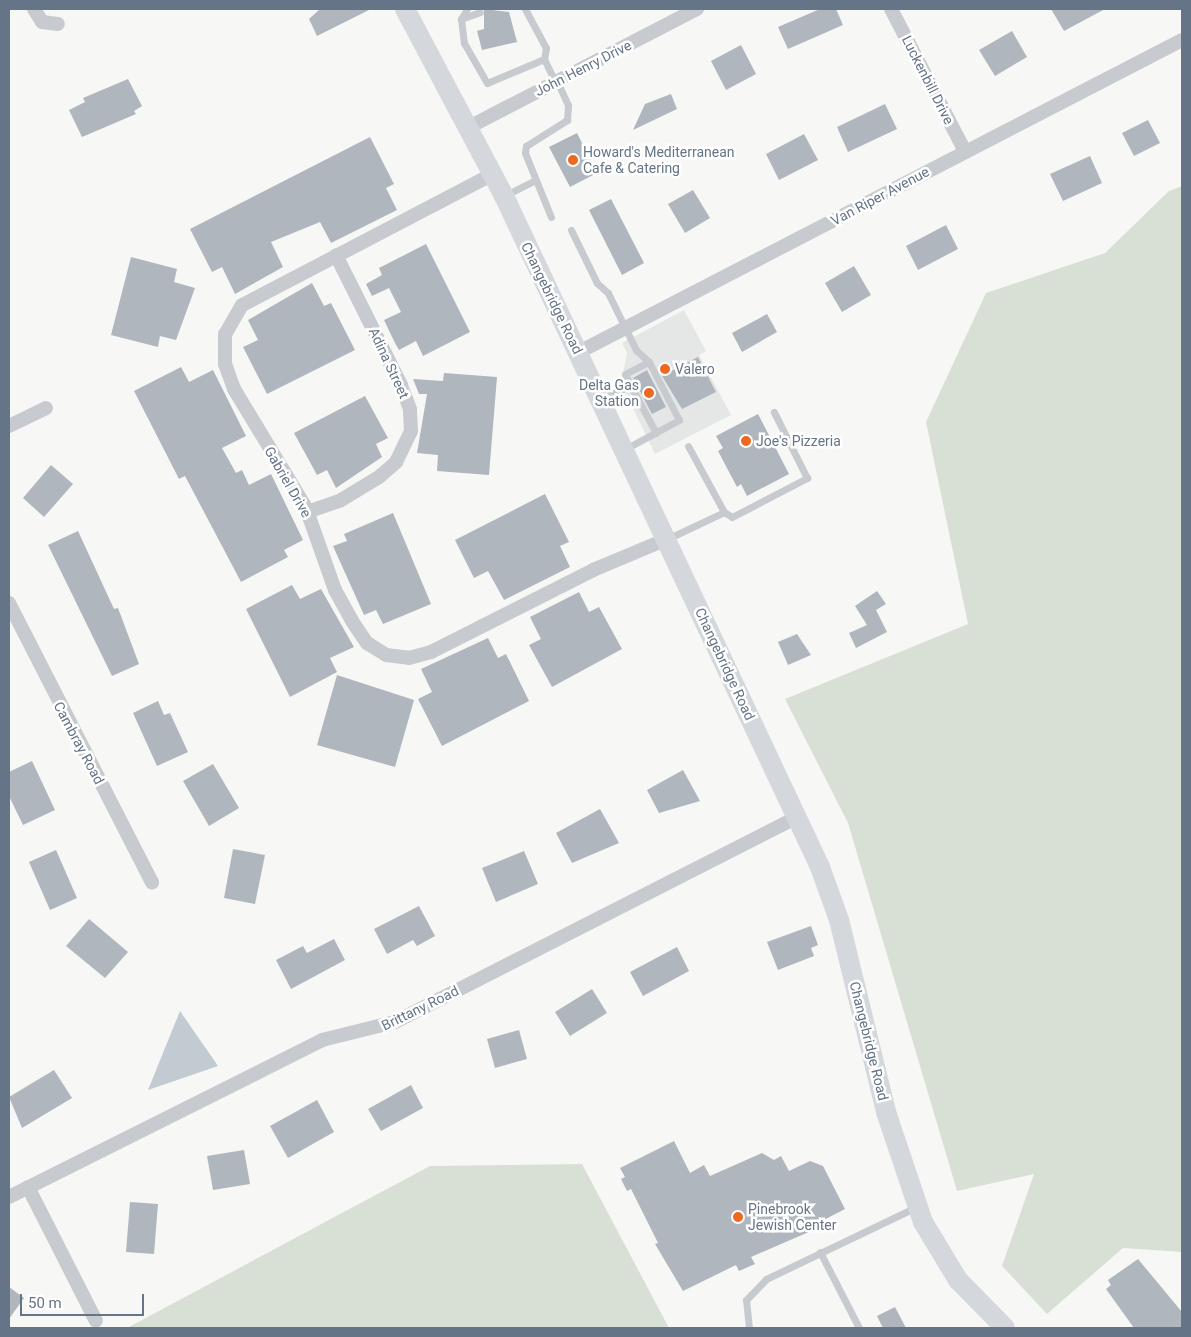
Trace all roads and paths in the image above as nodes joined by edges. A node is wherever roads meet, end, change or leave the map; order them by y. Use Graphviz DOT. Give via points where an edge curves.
graph roads {
  1 [pos="34,9"];
  2 [pos="405,9"];
  3 [pos="467,9"];
  4 [pos="525,9"];
  5 [pos="697,9"];
  6 [pos="891,9"];
  7 [pos="480,12"];
  8 [pos="461,19"];
  9 [pos="58,24"];
  10 [pos="1182,40"];
  11 [pos="544,59"];
  12 [pos="556,81"];
  13 [pos="469,127"];
  14 [pos="965,152"];
  15 [pos="493,174"];
  16 [pos="533,182"];
  17 [pos="504,196"];
  18 [pos="551,217"];
  19 [pos="571,230"];
  20 [pos="336,255"];
  21 [pos="625,330"];
  22 [pos="579,352"];
  23 [pos="650,362"];
  24 [pos="631,386"];
  25 [pos="601,399"];
  26 [pos="46,408"];
  27 [pos="774,412"];
  28 [pos="9,426"];
  29 [pos="656,433"];
  30 [pos="688,446"];
  31 [pos="625,450"];
  32 [pos="308,512"];
  33 [pos="724,512"];
  34 [pos="667,539"];
  35 [pos="9,603"];
  36 [pos="798,817"];
  37 [pos="152,882"];
  38 [pos="28,1187"];
  39 [pos="9,1197"];
  40 [pos="916,1207"];
  41 [pos="820,1252"];
  42 [pos="96,1321"];
  43 [pos="749,1328"];
  44 [pos="859,1328"];
  45 [pos="1005,1328"];
  1 -- 9 [label="street" via="42,22"];
  2 -- 13 [label="main road, Changebridge Road"];
  3 -- 8 [label="lane"];
  4 -- 11 [label="lane" via="546,48"];
  5 -- 12 [label="street, John Henry Drive"];
  6 -- 14 [label="street, Luckenbill Drive"];
  7 -- 8 [label="lane"];
  8 -- 11 [label="lane" via="464,44 488,83 497,82"];
  10 -- 14 [label="street, Van Riper Avenue"];
  11 -- 12 [label="lane"];
  12 -- 13 [label="street, John Henry Drive"];
  12 -- 16 [label="lane" via="568,106 568,120 559,130 526,146"];
  13 -- 15 [label="main road, Changebridge Road"];
  14 -- 21 [label="street, Van Riper Avenue"];
  15 -- 17 [label="main road, Changebridge Road"];
  15 -- 20 [label="street, Gabriel Drive"];
  16 -- 17 [label="lane"];
  16 -- 18 [label="lane"];
  17 -- 22 [label="main road, Changebridge Road"];
  19 -- 21 [label="lane"];
  20 -- 32 [label="street, Adina Street" via="401,385 410,409 411,431 396,462 380,477 341,500"];
  20 -- 32 [label="street, Gabriel Drive" via="242,305 225,334 229,379"];
  21 -- 22 [label="street, Van Riper Avenue"];
  21 -- 23 [label="lane" via="636,350"];
  22 -- 25 [label="main road, Changebridge Road"];
  23 -- 24 [label="lane" via="625,374"];
  23 -- 29 [label="lane" via="679,420"];
  24 -- 25 [label="lane"];
  24 -- 29 [label="lane"];
  25 -- 31 [label="main road, Changebridge Road"];
  26 -- 28 [label="street"];
  27 -- 33 [label="lane" via="807,478 732,517"];
  29 -- 31 [label="lane"];
  30 -- 33 [label="lane"];
  31 -- 34 [label="main road, Changebridge Road"];
  32 -- 34 [label="street, Gabriel Drive" via="335,590 352,621 376,650 397,658 431,652 593,570"];
  33 -- 34 [label="lane"];
  34 -- 36 [label="main road, Changebridge Road"];
  35 -- 37 [label="street, Cambray Road"];
  36 -- 38 [label="street, Brittany Road" via="395,1022 322,1040"];
  36 -- 40 [label="main road, Changebridge Road" via="839,920 886,1112"];
  38 -- 39 [label="street, Brittany Road"];
  38 -- 42 [label="street"];
  40 -- 41 [label="lane"];
  40 -- 45 [label="main road, Changebridge Road" via="958,1280"];
  41 -- 43 [label="lane" via="766,1279 746,1300"];
  41 -- 44 [label="lane"];
}
